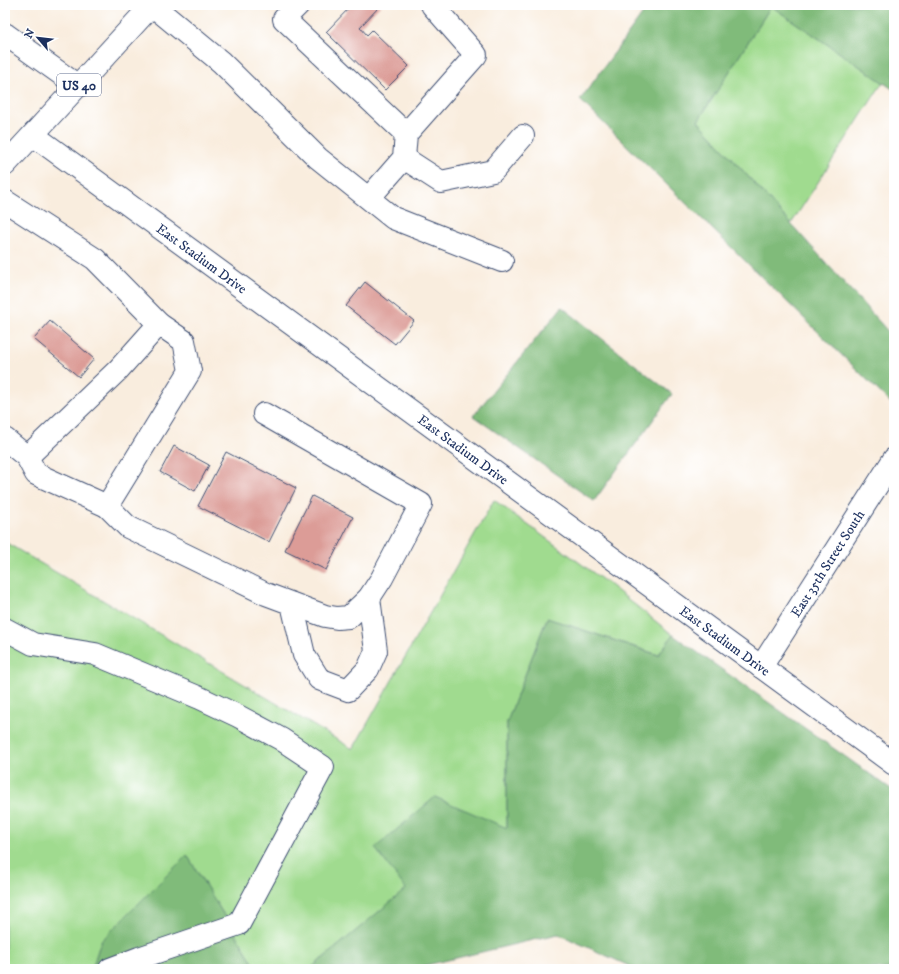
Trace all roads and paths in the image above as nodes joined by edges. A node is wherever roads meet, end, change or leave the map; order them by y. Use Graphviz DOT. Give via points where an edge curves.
graph roads {
  1 [pos="152,5"];
  2 [pos="298,5"];
  3 [pos="432,5"];
  4 [pos="5,34"];
  5 [pos="78,86"];
  6 [pos="406,134"];
  7 [pos="33,135"];
  8 [pos="523,136"];
  9 [pos="404,158"];
  10 [pos="7,159"];
  11 [pos="369,198"];
  12 [pos="5,201"];
  13 [pos="502,261"];
  14 [pos="159,324"];
  15 [pos="264,414"];
  16 [pos="5,439"];
  17 [pos="27,457"];
  18 [pos="894,459"];
  19 [pos="107,506"];
  20 [pos="369,598"];
  21 [pos="292,604"];
  22 [pos="5,629"];
  23 [pos="761,667"];
  24 [pos="894,764"];
  25 [pos="110,969"];
  1 -- 5 [label="main road, US 40"];
  1 -- 11 [label="main road" via="221,62 318,158"];
  2 -- 6 [label="main road" via="284,19"];
  3 -- 6 [label="main road" via="476,55"];
  4 -- 5 [label="main road"];
  5 -- 7 [label="main road, US 40"];
  6 -- 9 [label="main road"];
  7 -- 10 [label="main road, US 40"];
  7 -- 23 [label="main road, East Stadium Drive"];
  8 -- 9 [label="main road" via="492,171 441,182"];
  9 -- 11 [label="main road"];
  11 -- 13 [label="main road" via="394,218"];
  12 -- 14 [label="main road" via="95,259"];
  14 -- 17 [label="main road" via="118,370"];
  14 -- 19 [label="main road" via="184,341 190,371"];
  15 -- 20 [label="main road" via="421,504"];
  16 -- 17 [label="main road"];
  17 -- 19 [label="main road" via="36,474"];
  18 -- 23 [label="main road, East 35th Street South"];
  19 -- 21 [label="main road" via="128,527"];
  20 -- 21 [label="main road" via="349,617 337,618"];
  20 -- 21 [label="main road" via="376,650 368,669 348,690 319,679 304,655"];
  22 -- 25 [label="main road" via="33,644 95,654 200,698 281,739 323,767 239,924"];
  23 -- 24 [label="main road, East Stadium Drive"];
}
